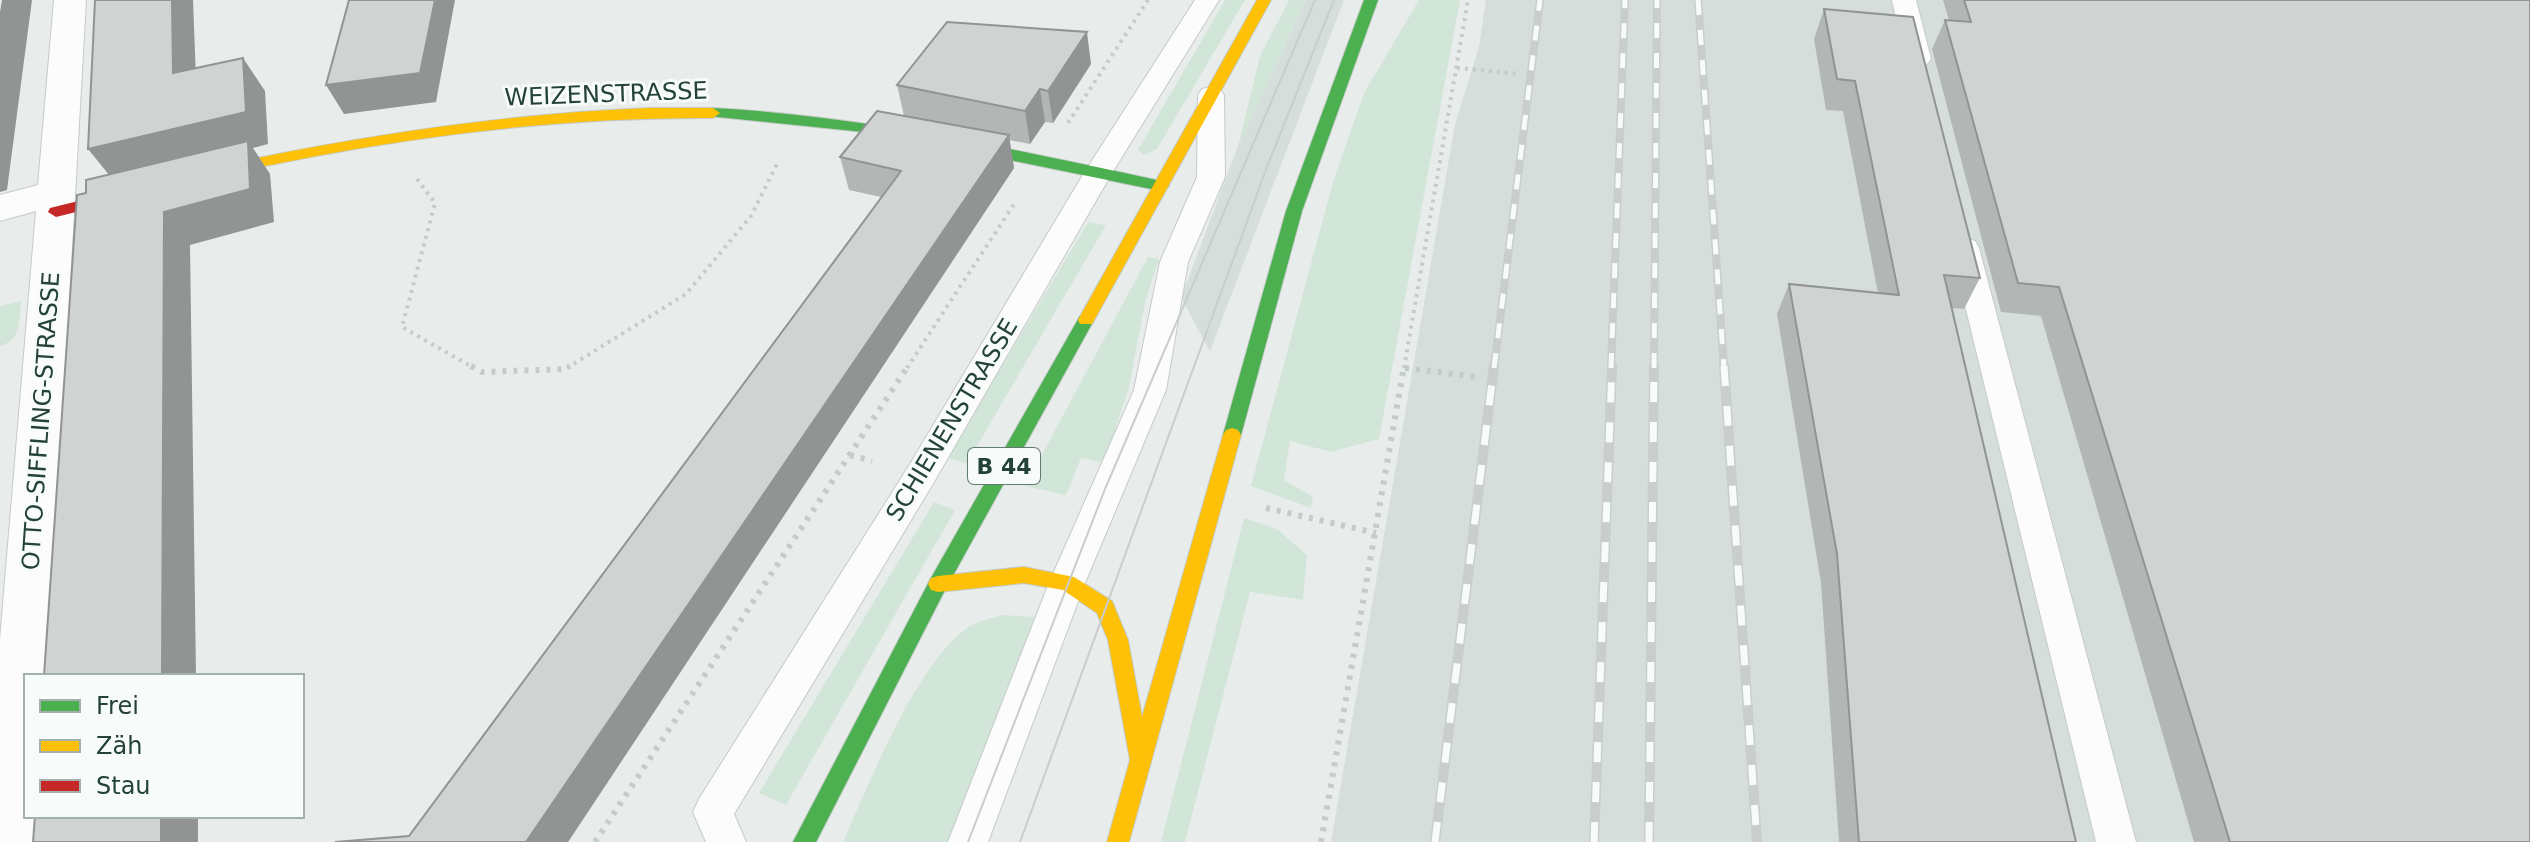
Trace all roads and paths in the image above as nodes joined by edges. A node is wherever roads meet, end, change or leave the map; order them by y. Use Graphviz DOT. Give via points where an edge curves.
graph roads {
  1 [pos="70,0"];
  2 [pos="1148,0"];
  3 [pos="1207,0"];
  4 [pos="1264,0"];
  5 [pos="1371,0"];
  6 [pos="1468,0"];
  7 [pos="1904,0"];
  8 [pos="1457,68"];
  9 [pos="1520,74"];
  10 [pos="1926,88"];
  11 [pos="1211,95"];
  12 [pos="815,120"];
  13 [pos="387,135"];
  14 [pos="1042,161"];
  15 [pos="1098,173"];
  16 [pos="187,179"];
  17 [pos="158,186"];
  18 [pos="1161,186"];
  19 [pos="56,202"];
  20 [pos="0,208"];
  21 [pos="1958,221"];
  22 [pos="1405,368"];
  23 [pos="1477,377"];
  24 [pos="1067,583"];
  25 [pos="938,584"];
  26 [pos="10,713"];
  27 [pos="1140,763"];
  28 [pos="7,842"];
  29 [pos="595,842"];
  30 [pos="726,842"];
  31 [pos="804,842"];
  32 [pos="968,842"];
  33 [pos="1118,842"];
  34 [pos="1321,842"];
  35 [pos="2116,842"];
  1 -- 19 [label="street, OTTO-SIFFLING-STRASSE"];
  2 -- 14 [label="path"];
  3 -- 15 [label="lane, SCHIENENSTRASSE"];
  4 -- 11 [label="main road, B 44"];
  5 -- 27 [label="main road" via="1294,211"];
  6 -- 8 [label="path"];
  7 -- 10 [label="lane"];
  8 -- 9 [label="path"];
  8 -- 22 [label="path"];
  11 -- 18 [label="main road, B 44"];
  11 -- 24 [label="lane" via="1211,177 1174,262 1150,390"];
  12 -- 13 [label="main road, WEIZENSTRASSE" via="584,114"];
  12 -- 13 [label="path" via="774,167 751,216 686,294 565,369 482,372 402,327 435,203"];
  12 -- 14 [label="main road, WEIZENSTRASSE"];
  13 -- 16 [label="main road, WEIZENSTRASSE"];
  14 -- 15 [label="main road, WEIZENSTRASSE"];
  14 -- 29 [label="path"];
  15 -- 18 [label="main road, WEIZENSTRASSE"];
  15 -- 30 [label="lane, SCHIENENSTRASSE" via="922,473 713,812"];
  17 -- 19 [label="main road"];
  18 -- 25 [label="main road, B 44"];
  19 -- 20 [label="street"];
  19 -- 26 [label="street, OTTO-SIFFLING-STRASSE"];
  21 -- 35 [label="lane"];
  22 -- 23 [label="path"];
  22 -- 34 [label="path"];
  24 -- 25 [label="main road" via="1024,575"];
  24 -- 27 [label="main road" via="1105,607 1118,640"];
  24 -- 32 [label="lane"];
  25 -- 31 [label="main road, B 44"];
  26 -- 28 [label="street, OTTO-SIFFLING-STRASSE"];
  27 -- 33 [label="main road"];
}
